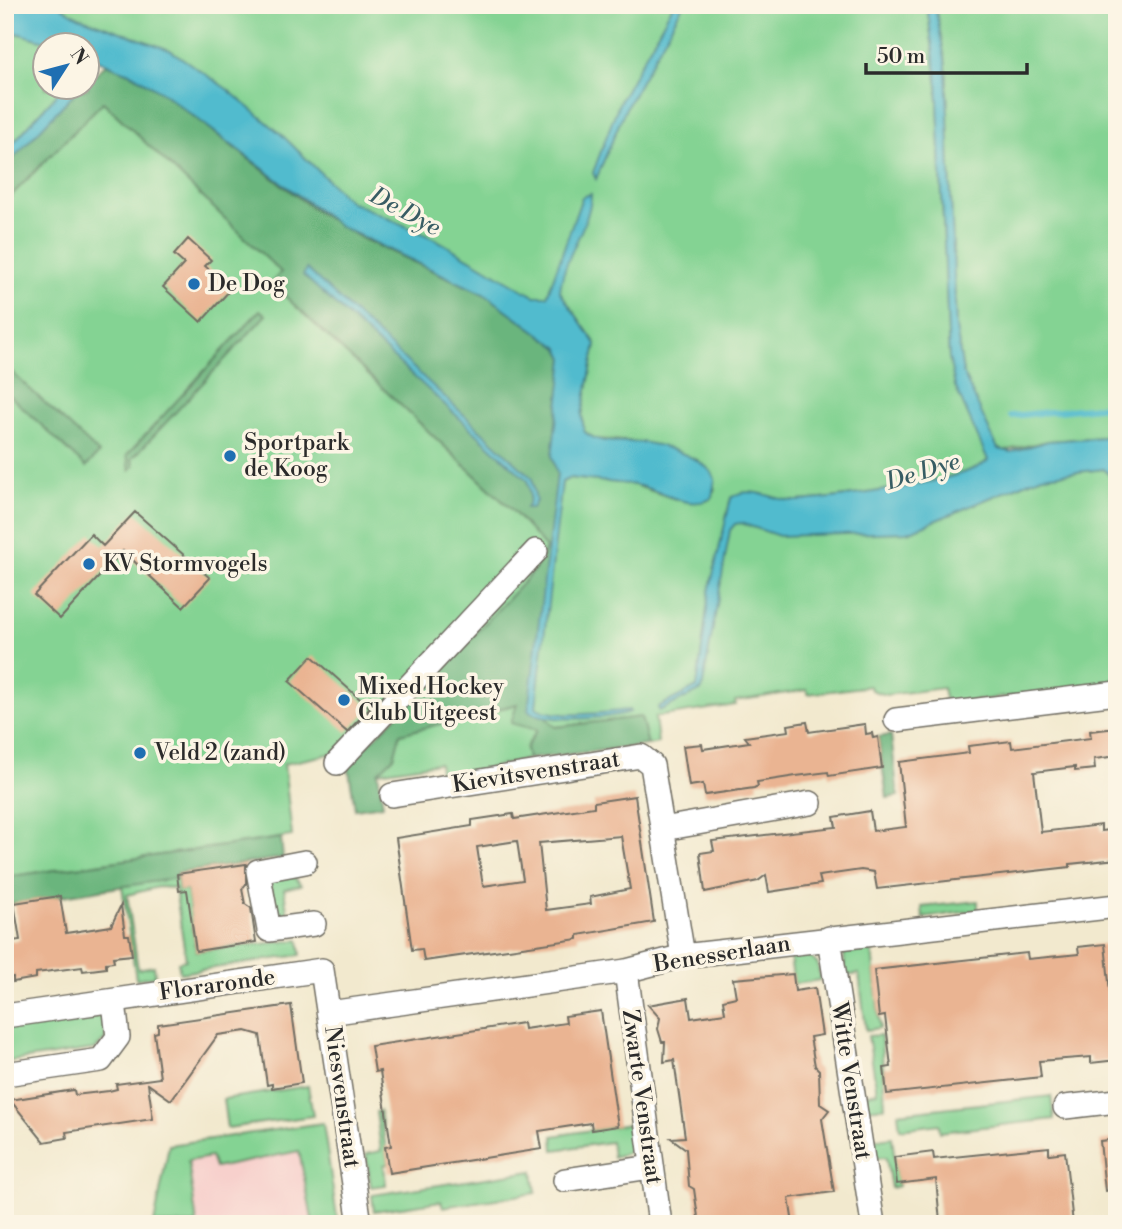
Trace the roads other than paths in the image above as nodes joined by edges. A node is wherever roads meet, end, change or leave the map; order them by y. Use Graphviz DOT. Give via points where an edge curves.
graph roads {
  1 [pos="536,551"];
  2 [pos="1117,693"];
  3 [pos="896,720"];
  4 [pos="337,763"];
  5 [pos="392,795"];
  6 [pos="810,803"];
  7 [pos="663,830"];
  8 [pos="305,862"];
  9 [pos="1117,906"];
  10 [pos="314,924"];
  11 [pos="829,938"];
  12 [pos="683,956"];
  13 [pos="322,970"];
  14 [pos="626,971"];
  15 [pos="114,1002"];
  16 [pos="330,1013"];
  17 [pos="5,1016"];
  18 [pos="5,1074"];
  19 [pos="1117,1101"];
  20 [pos="1065,1107"];
  21 [pos="651,1167"];
  22 [pos="565,1180"];
  23 [pos="360,1224"];
  24 [pos="660,1224"];
  25 [pos="873,1224"];
  1 -- 4 [label="street"];
  2 -- 3 [label="street"];
  5 -- 7 [label="street, Kievitsvenstraat" via="642,756 652,765"];
  6 -- 7 [label="street"];
  7 -- 12 [label="street, Kievitsvenstraat"];
  8 -- 10 [label="street" via="258,871 269,930"];
  9 -- 11 [label="street, Benesserlaan"];
  11 -- 12 [label="street, Benesserlaan"];
  11 -- 25 [label="street, Witte Venstraat"];
  12 -- 14 [label="street, Benesserlaan"];
  13 -- 15 [label="street, Floraronde"];
  13 -- 16 [label="street, Niesvenstraat"];
  14 -- 16 [label="street, Benesserlaan"];
  14 -- 21 [label="street, Zwarte Venstraat"];
  15 -- 17 [label="street, Floraronde"];
  15 -- 18 [label="street" via="118,1037 101,1059"];
  16 -- 23 [label="street, Niesvenstraat"];
  19 -- 20 [label="street"];
  21 -- 22 [label="street"];
  21 -- 24 [label="street, Zwarte Venstraat"];
}
